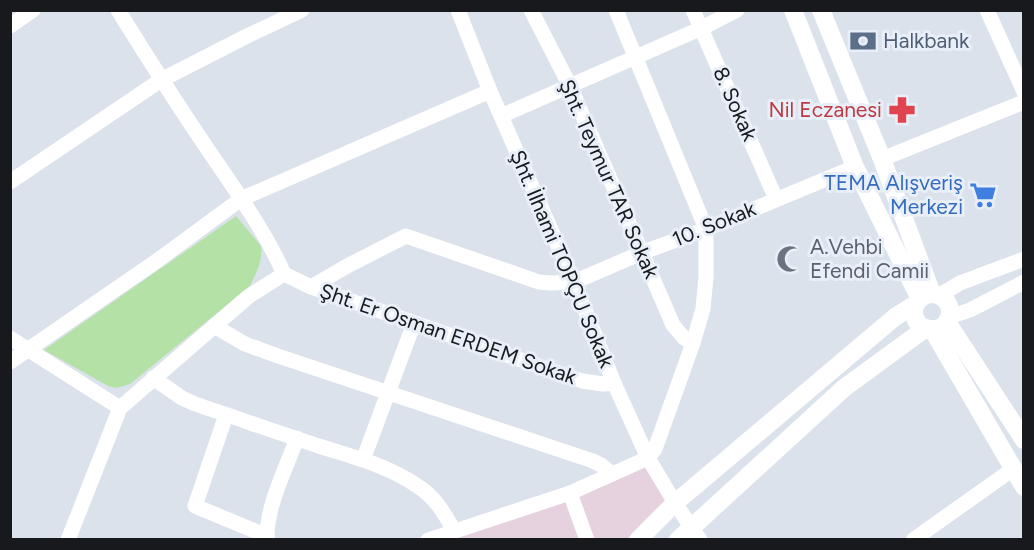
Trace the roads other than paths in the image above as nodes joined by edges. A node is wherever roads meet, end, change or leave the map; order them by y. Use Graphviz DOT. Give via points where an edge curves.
graph roads {
  1 [pos="33,10"];
  2 [pos="118,10"];
  3 [pos="302,10"];
  4 [pos="459,10"];
  5 [pos="531,10"];
  6 [pos="616,10"];
  7 [pos="693,10"];
  8 [pos="737,10"];
  9 [pos="793,10"];
  10 [pos="821,10"];
  11 [pos="987,10"];
  12 [pos="10,26"];
  13 [pos="702,28"];
  14 [pos="635,57"];
  15 [pos="161,80"];
  16 [pos="570,86"];
  17 [pos="490,91"];
  18 [pos="1023,92"];
  19 [pos="1023,102"];
  20 [pos="501,116"];
  21 [pos="882,159"];
  22 [pos="855,167"];
  23 [pos="10,182"];
  24 [pos="241,199"];
  25 [pos="776,199"];
  26 [pos="706,229"];
  27 [pos="641,253"];
  28 [pos="1023,259"];
  29 [pos="284,274"];
  30 [pos="574,282"];
  31 [pos="1023,282"];
  32 [pos="311,286"];
  33 [pos="927,298"];
  34 [pos="414,323"];
  35 [pos="938,324"];
  36 [pos="214,326"];
  37 [pos="10,338"];
  38 [pos="693,343"];
  39 [pos="28,349"];
  40 [pos="10,362"];
  41 [pos="153,378"];
  42 [pos="614,383"];
  43 [pos="387,393"];
  44 [pos="120,408"];
  45 [pos="226,415"];
  46 [pos="297,438"];
  47 [pos="1023,440"];
  48 [pos="648,458"];
  49 [pos="363,460"];
  50 [pos="1013,469"];
  51 [pos="612,474"];
  52 [pos="1023,487"];
  53 [pos="570,493"];
  54 [pos="675,503"];
  55 [pos="454,531"];
  56 [pos="690,536"];
  57 [pos="267,538"];
  58 [pos="68,540"];
  59 [pos="428,540"];
  60 [pos="587,540"];
  61 [pos="638,540"];
  62 [pos="913,540"];
  1 -- 12 [label="street"];
  2 -- 15 [label="street"];
  3 -- 15 [label="street"];
  4 -- 17 [label="street, Şht. İlhami TOPÇU Sokak"];
  5 -- 16 [label="street, Şht. Teymur TAR Sokak"];
  6 -- 14 [label="street"];
  7 -- 13 [label="street, 8. Sokak"];
  8 -- 13 [label="street"];
  9 -- 22 [label="main road"];
  10 -- 21 [label="main road"];
  11 -- 18 [label="street"];
  13 -- 14 [label="street"];
  13 -- 25 [label="street, 8. Sokak"];
  14 -- 16 [label="street"];
  14 -- 26 [label="street"];
  15 -- 23 [label="street"];
  15 -- 24 [label="street"];
  16 -- 20 [label="street"];
  16 -- 27 [label="street, Şht. Teymur TAR Sokak"];
  17 -- 20 [label="street, Şht. İlhami TOPÇU Sokak"];
  17 -- 24 [label="street"];
  19 -- 21 [label="street"];
  20 -- 30 [label="street, Şht. İlhami TOPÇU Sokak"];
  21 -- 33 [label="main road"];
  22 -- 25 [label="street, 10. Sokak"];
  22 -- 33 [label="main road"];
  24 -- 29 [label="street"];
  24 -- 39 [label="street"];
  25 -- 26 [label="street, 10. Sokak"];
  26 -- 27 [label="street, 10. Sokak"];
  26 -- 38 [label="street" via="703,309"];
  27 -- 30 [label="street, 10. Sokak"];
  27 -- 38 [label="street, Şht. Teymur TAR Sokak" via="673,325"];
  28 -- 33 [label="street"];
  29 -- 32 [label="street, Şht. Er Osman ERDEM Sokak"];
  29 -- 36 [label="street" via="249,296"];
  30 -- 32 [label="street" via="539,282 406,236"];
  30 -- 42 [label="street, Şht. İlhami TOPÇU Sokak"];
  31 -- 35 [label="street"];
  32 -- 34 [label="street, Şht. Er Osman ERDEM Sokak"];
  33 -- 35 [label="main road" via="947,302 950,307"];
  33 -- 35 [label="main road" via="915,314 916,319 922,326"];
  33 -- 54 [label="main road" via="895,317"];
  34 -- 42 [label="street, Şht. Er Osman ERDEM Sokak" via="582,381"];
  34 -- 43 [label="street"];
  35 -- 47 [label="main road"];
  35 -- 50 [label="main road"];
  35 -- 56 [label="main road" via="844,388"];
  36 -- 41 [label="street"];
  36 -- 43 [label="street" via="245,344"];
  37 -- 39 [label="street"];
  38 -- 48 [label="street" via="655,449"];
  39 -- 40 [label="street"];
  39 -- 44 [label="street"];
  41 -- 44 [label="street"];
  41 -- 45 [label="street" via="182,398"];
  42 -- 48 [label="street, Şht. İlhami TOPÇU Sokak"];
  43 -- 49 [label="street"];
  43 -- 51 [label="street" via="593,461"];
  44 -- 58 [label="street"];
  45 -- 46 [label="street"];
  45 -- 57 [label="street" via="195,506"];
  46 -- 49 [label="street"];
  46 -- 57 [label="street" via="273,502"];
  48 -- 51 [label="street"];
  48 -- 54 [label="street, Şht. İlhami TOPÇU Sokak"];
  49 -- 55 [label="street" via="416,484 443,511"];
  50 -- 52 [label="main road"];
  50 -- 62 [label="street"];
  51 -- 53 [label="street"];
  53 -- 55 [label="street"];
  53 -- 60 [label="street"];
  54 -- 56 [label="street, Şht. İlhami TOPÇU Sokak"];
  54 -- 61 [label="main road"];
  55 -- 59 [label="street"];
}
